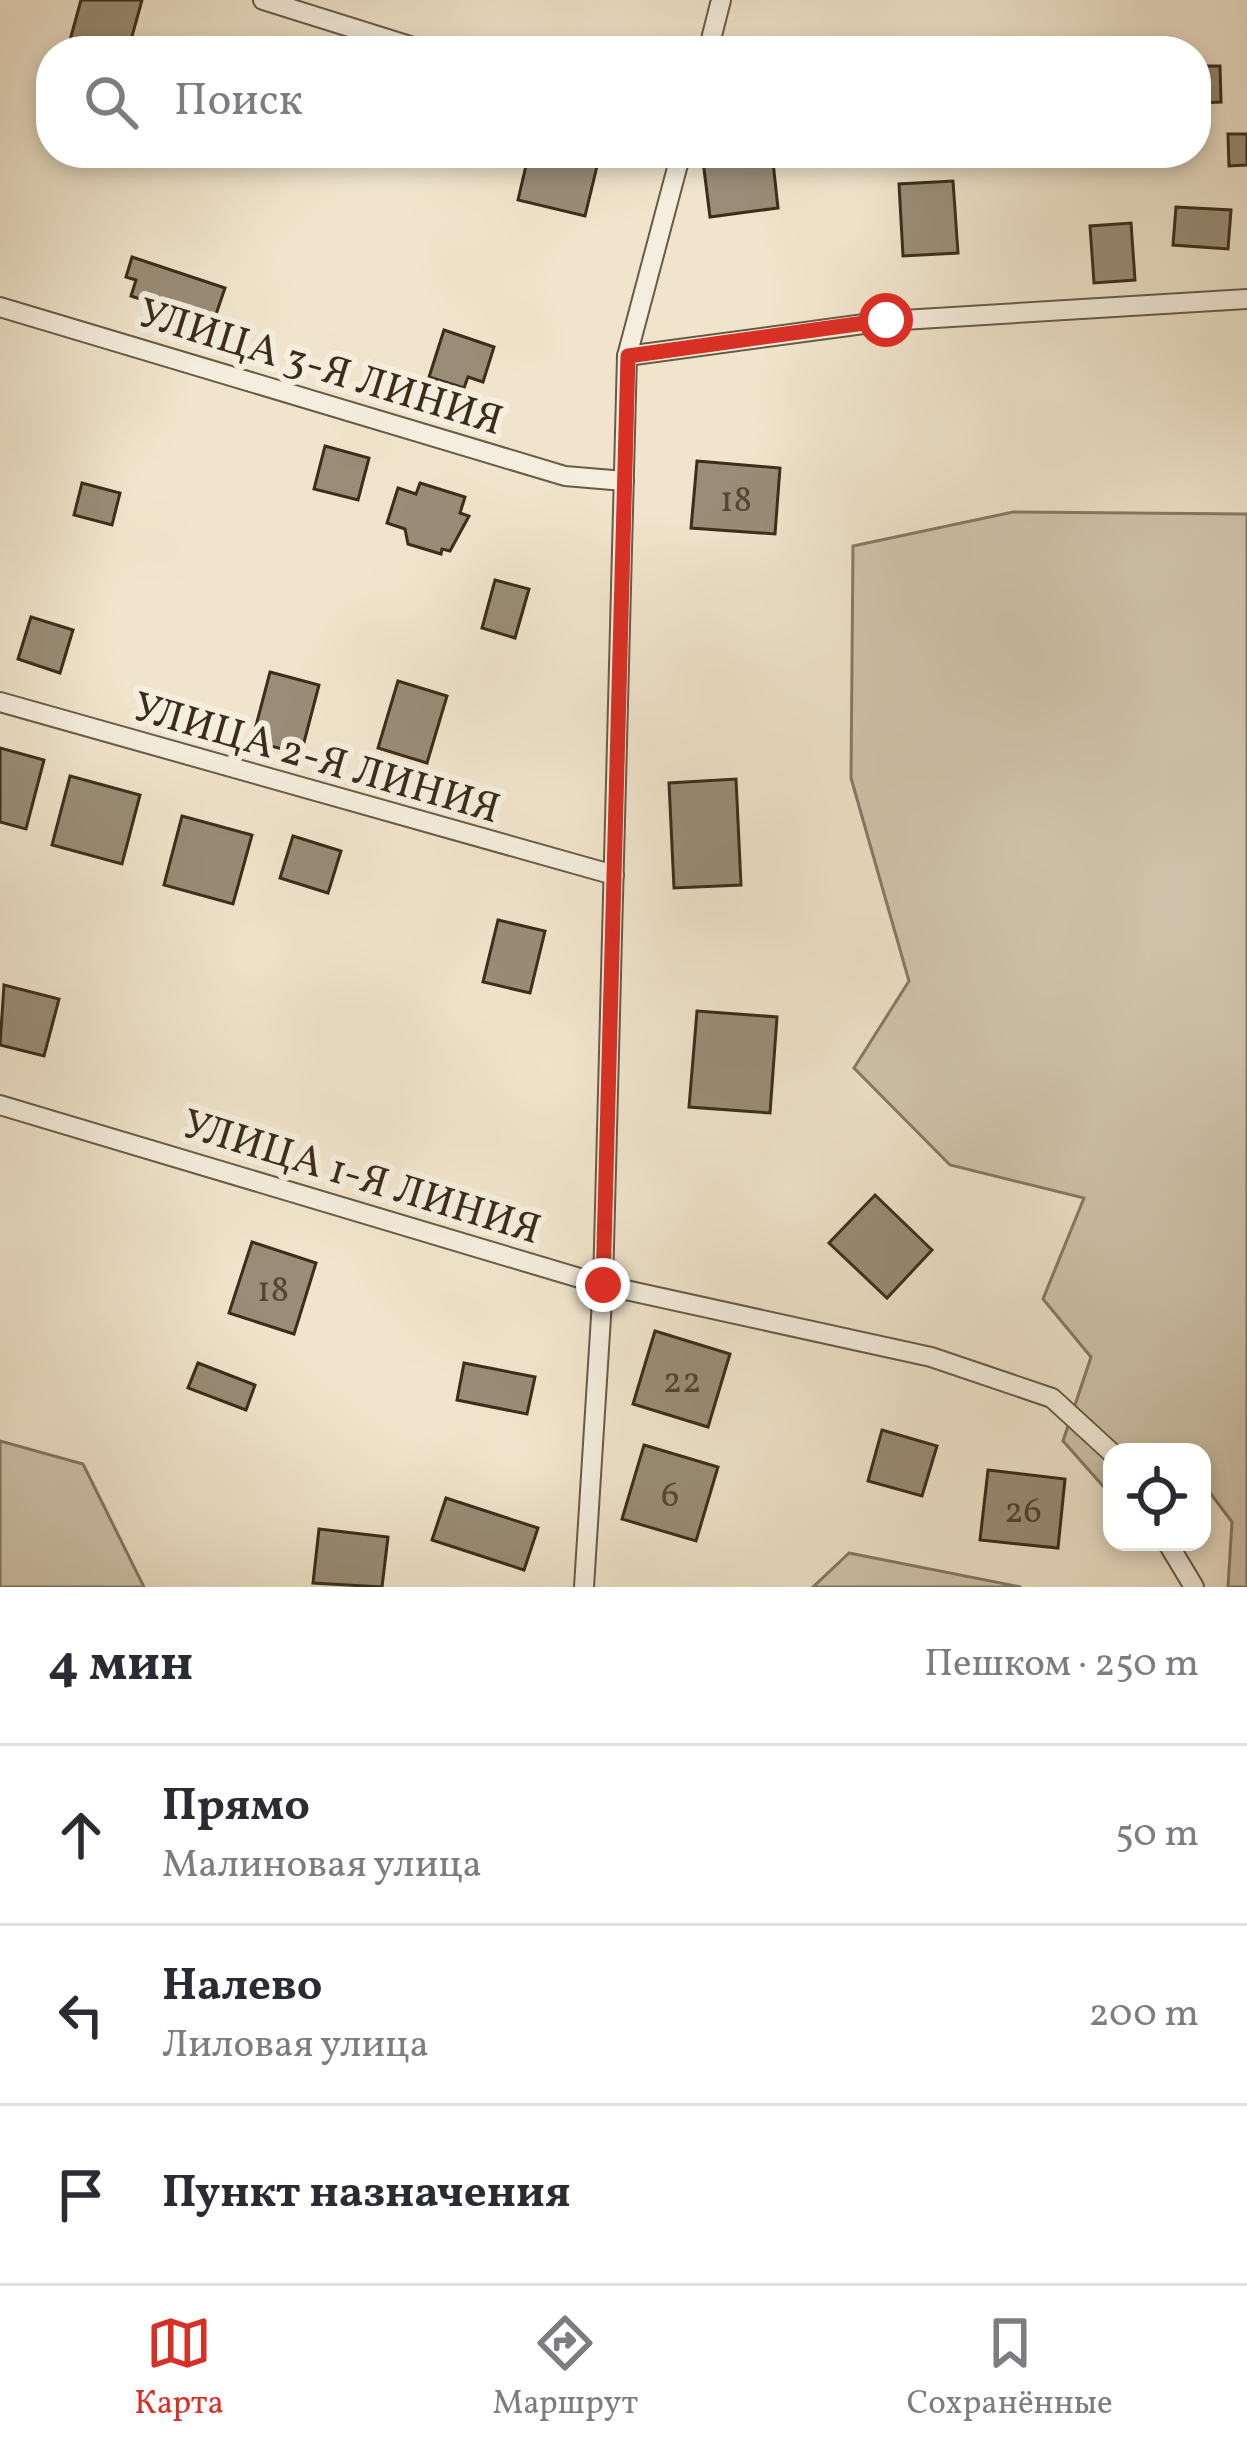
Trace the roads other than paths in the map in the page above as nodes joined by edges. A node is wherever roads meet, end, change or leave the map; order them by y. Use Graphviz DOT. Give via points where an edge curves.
graph roads {
  1 [pos="263,0"];
  2 [pos="721,0"];
  3 [pos="378,36"];
  4 [pos="712,36"];
  5 [pos="677,168"];
  6 [pos="1247,299"];
  7 [pos="0,307"];
  8 [pos="628,356"];
  9 [pos="624,481"];
  10 [pos="0,702"];
  11 [pos="614,875"];
  12 [pos="0,1105"];
  13 [pos="603,1285"];
  14 [pos="1103,1445"];
  15 [pos="1172,1551"];
  16 [pos="584,1587"];
  17 [pos="1194,1587"];
  1 -- 3 [label="lane"];
  2 -- 4 [label="lane"];
  5 -- 8 [label="lane"];
  6 -- 8 [label="lane" via="886,320"];
  7 -- 9 [label="lane, УЛИЦА 3-Я ЛИНИЯ" via="565,476"];
  8 -- 9 [label="lane"];
  9 -- 11 [label="lane"];
  10 -- 11 [label="lane, УЛИЦА 2-Я ЛИНИЯ"];
  11 -- 13 [label="lane"];
  12 -- 13 [label="lane, УЛИЦА 1-Я ЛИНИЯ"];
  13 -- 14 [label="lane, УЛИЦА 1-Я ЛИНИЯ" via="931,1357 1052,1398"];
  13 -- 16 [label="lane"];
  15 -- 17 [label="lane"];
}
